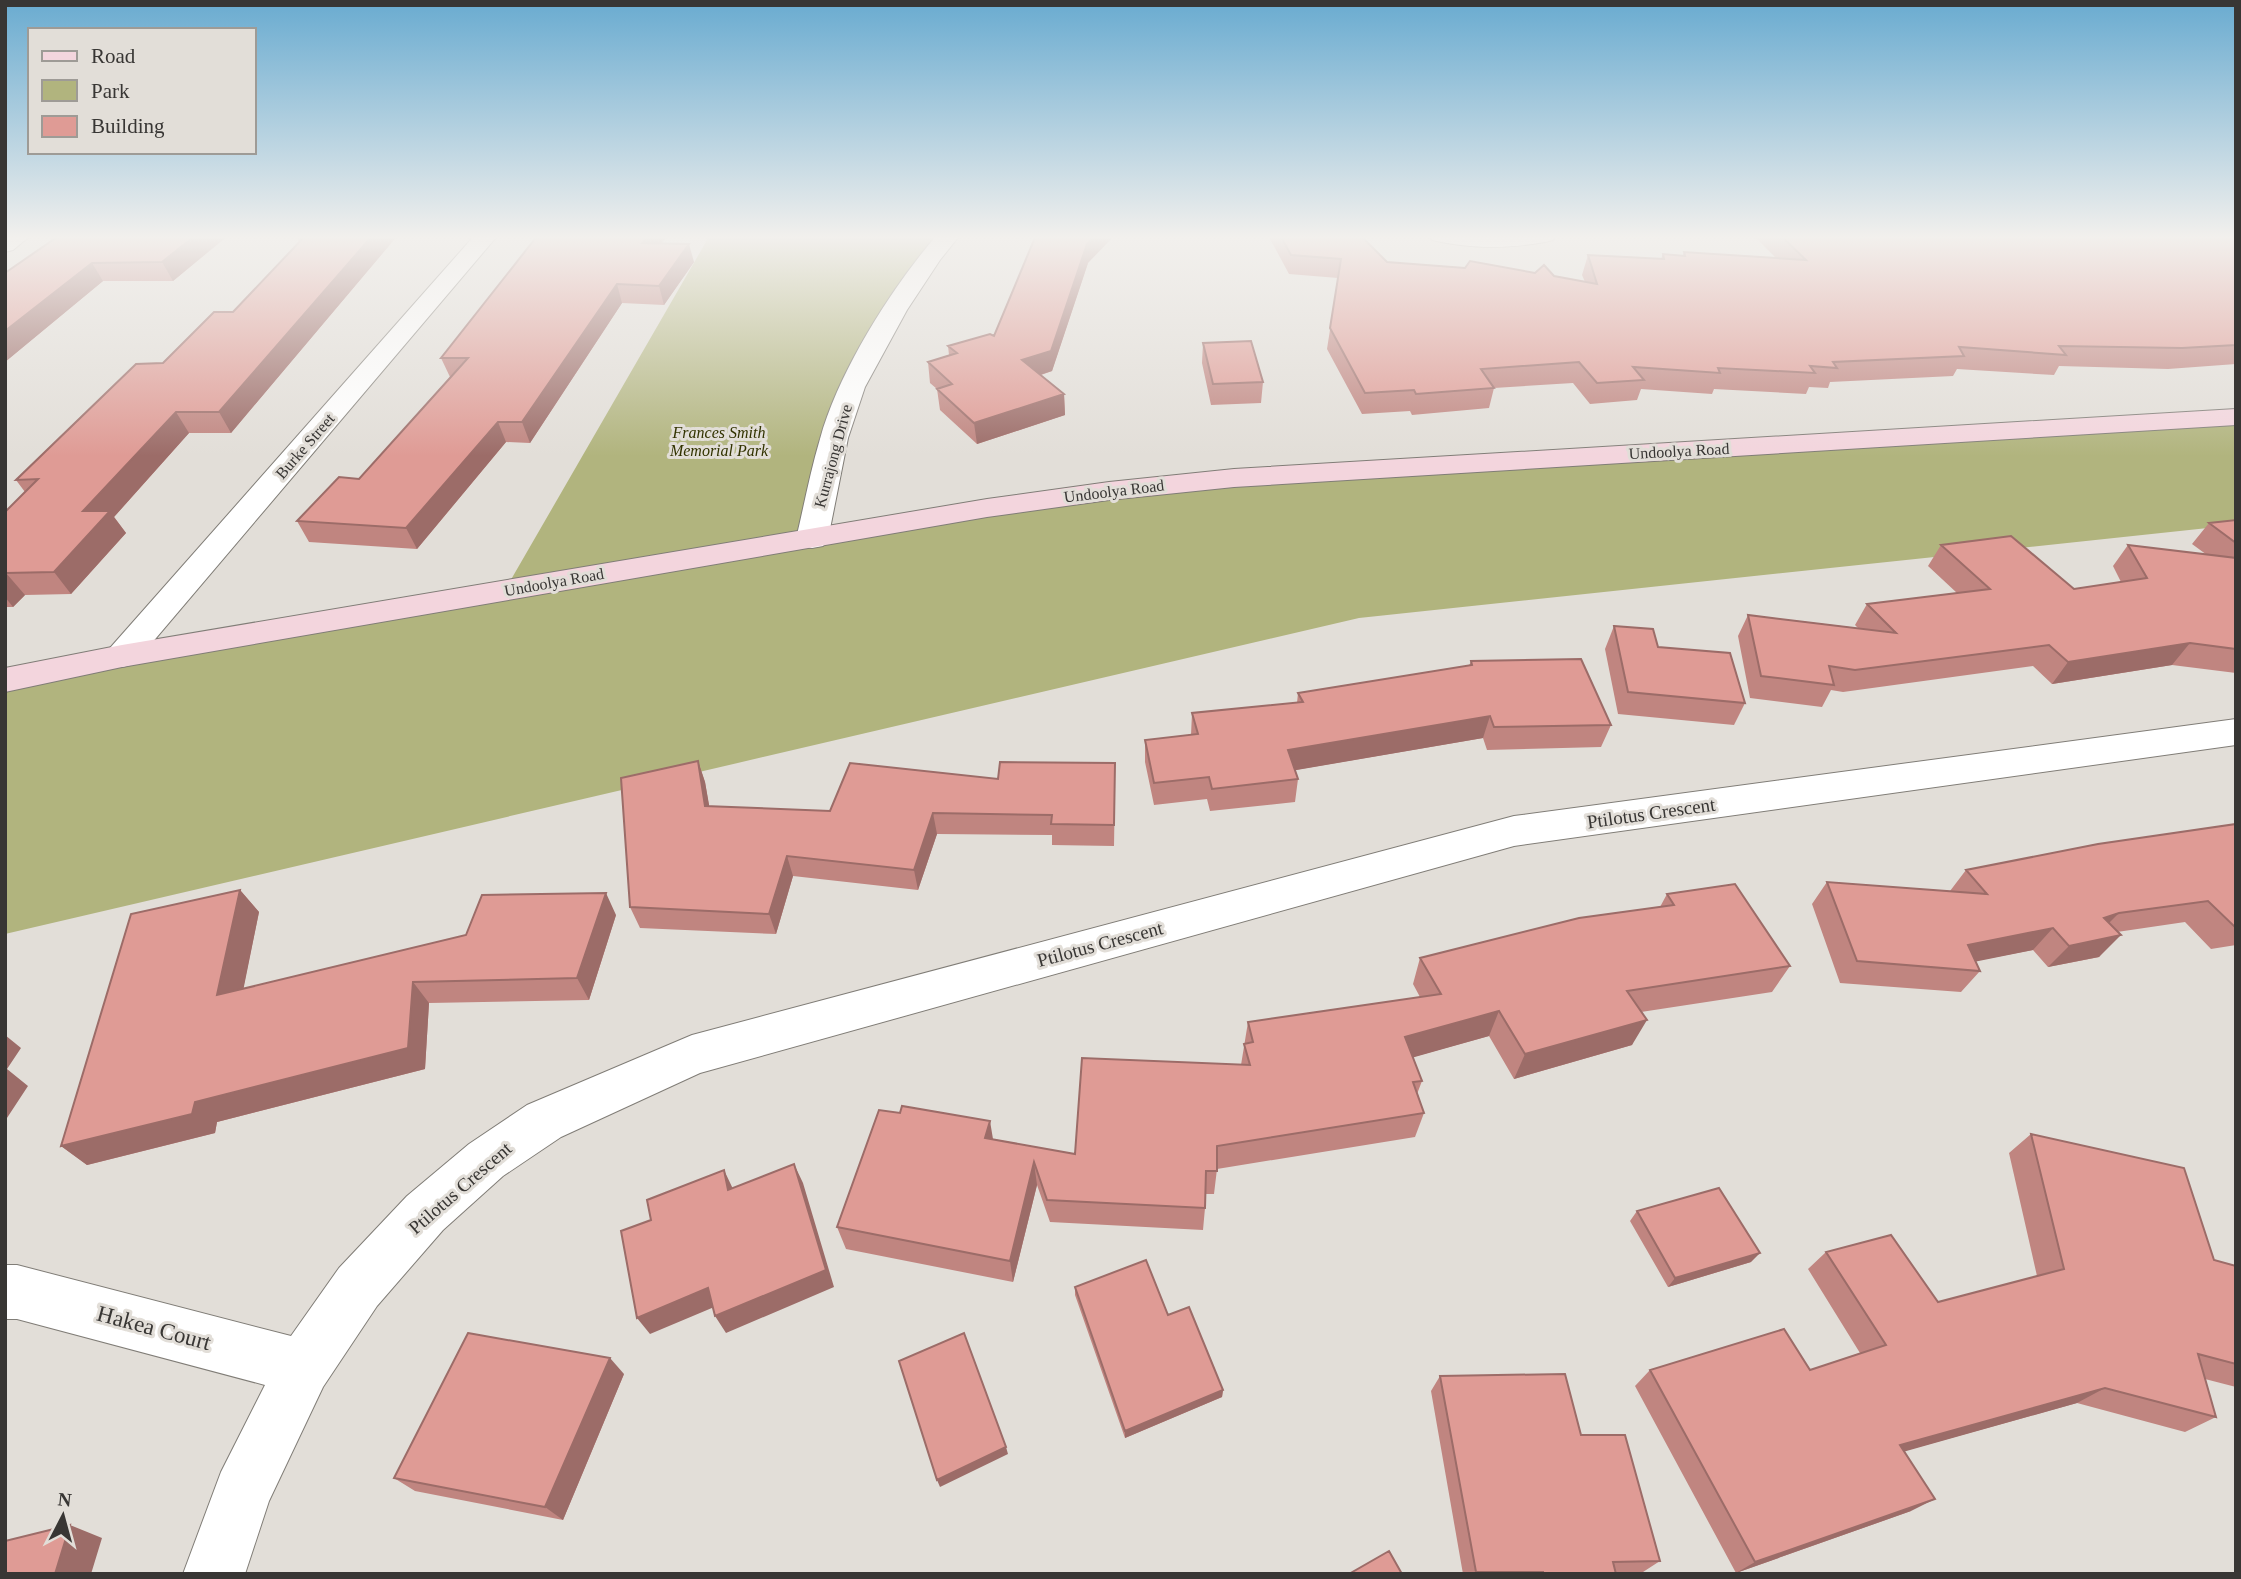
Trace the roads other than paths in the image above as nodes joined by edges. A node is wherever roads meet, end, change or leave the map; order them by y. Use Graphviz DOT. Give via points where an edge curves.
graph roads {
  1 [pos="423,309"];
  2 [pos="896,309"];
  3 [pos="2236,417"];
  4 [pos="812,539"];
  5 [pos="122,656"];
  6 [pos="5,680"];
  7 [pos="2236,732"];
  8 [pos="5,1292"];
  9 [pos="303,1367"];
  10 [pos="214,1574"];
  1 -- 5 [label="street, Burke Street"];
  2 -- 4 [label="street, Kurrajong Drive" via="852,387 834,438"];
  3 -- 4 [label="main road, Undoolya Road" via="1234,478 987,508"];
  4 -- 5 [label="main road, Undoolya Road"];
  5 -- 6 [label="main road, Undoolya Road"];
  7 -- 9 [label="street, Ptilotus Crescent" via="1514,831 692,1055 544,1121 486,1160 425,1213 358,1287"];
  8 -- 9 [label="street, Hakea Court"];
  9 -- 10 [label="street, Ptilotus Crescent" via="242,1493"];
}
